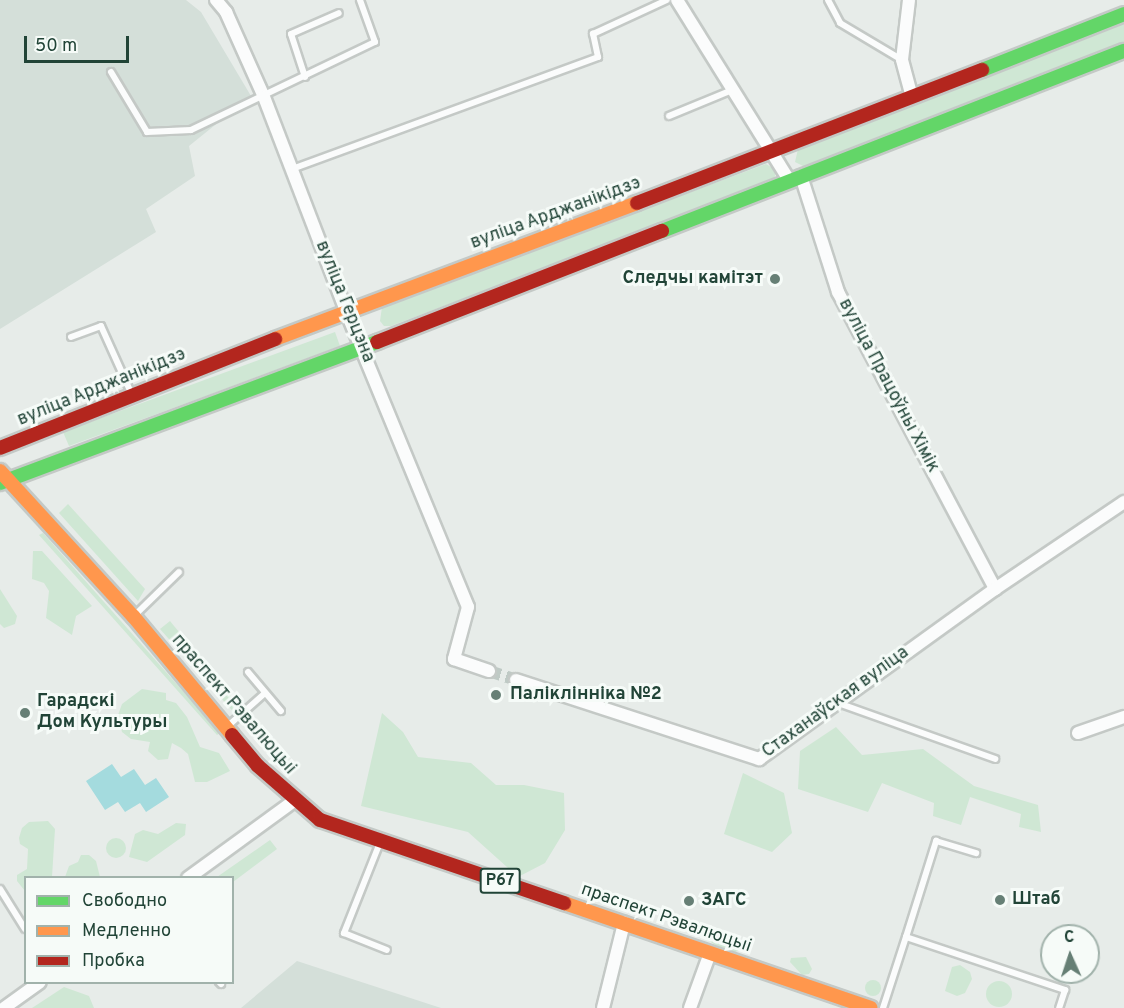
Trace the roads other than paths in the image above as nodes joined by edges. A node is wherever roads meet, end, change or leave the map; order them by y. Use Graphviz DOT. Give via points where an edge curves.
graph roads {
  1 [pos="216,0"];
  2 [pos="360,0"];
  3 [pos="667,0"];
  4 [pos="677,0"];
  5 [pos="828,0"];
  6 [pos="909,0"];
  7 [pos="339,13"];
  8 [pos="1124,14"];
  9 [pos="1124,51"];
  10 [pos="902,60"];
  11 [pos="111,72"];
  12 [pos="305,77"];
  13 [pos="732,90"];
  14 [pos="264,97"];
  15 [pos="912,97"];
  16 [pos="669,116"];
  17 [pos="769,154"];
  18 [pos="292,169"];
  19 [pos="795,178"];
  20 [pos="346,310"];
  21 [pos="71,337"];
  22 [pos="362,348"];
  23 [pos="132,396"];
  24 [pos="0,448"];
  25 [pos="2,478"];
  26 [pos="1124,502"];
  27 [pos="179,572"];
  28 [pos="995,589"];
  29 [pos="133,616"];
  30 [pos="489,671"];
  31 [pos="248,672"];
  32 [pos="516,680"];
  33 [pos="265,693"];
  34 [pos="837,702"];
  35 [pos="281,711"];
  36 [pos="1124,717"];
  37 [pos="226,727"];
  38 [pos="1078,733"];
  39 [pos="995,759"];
  40 [pos="294,801"];
  41 [pos="381,841"];
  42 [pos="976,853"];
  43 [pos="191,876"];
  44 [pos="0,889"];
  45 [pos="624,923"];
  46 [pos="24,927"];
  47 [pos="906,937"];
  48 [pos="387,950"];
  49 [pos="710,953"];
  50 [pos="37,984"];
  51 [pos="865,1007"];
  52 [pos="4,1008"];
  53 [pos="603,1008"];
  54 [pos="690,1008"];
  55 [pos="883,1008"];
  56 [pos="1059,1008"];
  1 -- 14 [label="street, вуліца Герцэна" via="226,12"];
  2 -- 12 [label="lane" via="375,42"];
  3 -- 18 [label="lane" via="593,34 598,57"];
  4 -- 13 [label="street, вуліца Працоўны Хімік"];
  5 -- 10 [label="lane" via="840,23"];
  6 -- 10 [label="street"];
  7 -- 12 [label="lane" via="291,34"];
  8 -- 15 [label="main road, вуліца Арджанікідзэ"];
  9 -- 19 [label="main road"];
  10 -- 15 [label="street"];
  11 -- 14 [label="lane" via="147,132 191,130"];
  12 -- 14 [label="lane"];
  13 -- 16 [label="lane"];
  13 -- 17 [label="street, вуліца Працоўны Хімік"];
  14 -- 18 [label="street, вуліца Герцэна"];
  15 -- 17 [label="main road, вуліца Арджанікідзэ"];
  17 -- 19 [label="street, вуліца Працоўны Хімік"];
  17 -- 20 [label="main road, вуліца Арджанікідзэ"];
  18 -- 20 [label="street, вуліца Герцэна"];
  19 -- 22 [label="main road"];
  19 -- 28 [label="street, вуліца Працоўны Хімік" via="838,292"];
  20 -- 22 [label="street, вуліца Герцэна"];
  20 -- 23 [label="main road, вуліца Арджанікідзэ"];
  21 -- 23 [label="lane" via="101,326"];
  22 -- 25 [label="main road"];
  22 -- 30 [label="street, вуліца Герцэна" via="468,607 454,660"];
  23 -- 24 [label="main road, вуліца Арджанікідзэ"];
  25 -- 29 [label="main road, праспект Рэвалюцыі / Р67"];
  26 -- 28 [label="street, Стаханаўская вуліца"];
  27 -- 29 [label="lane"];
  28 -- 34 [label="street, Стаханаўская вуліца"];
  29 -- 37 [label="main road, праспект Рэвалюцыі / Р67"];
  31 -- 33 [label="lane"];
  32 -- 34 [label="street, Стаханаўская вуліца" via="759,759"];
  33 -- 35 [label="lane"];
  33 -- 37 [label="lane"];
  34 -- 39 [label="lane"];
  36 -- 38 [label="street"];
  37 -- 40 [label="main road, праспект Рэвалюцыі / Р67"];
  40 -- 41 [label="main road, праспект Рэвалюцыі / Р67" via="320,820"];
  40 -- 43 [label="street"];
  41 -- 45 [label="main road, праспект Рэвалюцыі / Р67"];
  41 -- 48 [label="lane" via="344,933"];
  42 -- 47 [label="lane" via="936,841"];
  44 -- 46 [label="lane"];
  45 -- 49 [label="main road, праспект Рэвалюцыі / Р67"];
  45 -- 53 [label="street"];
  47 -- 55 [label="lane"];
  47 -- 56 [label="lane" via="1065,990"];
  49 -- 51 [label="main road, праспект Рэвалюцыі / Р67"];
  49 -- 54 [label="street"];
  50 -- 52 [label="street"];
}
